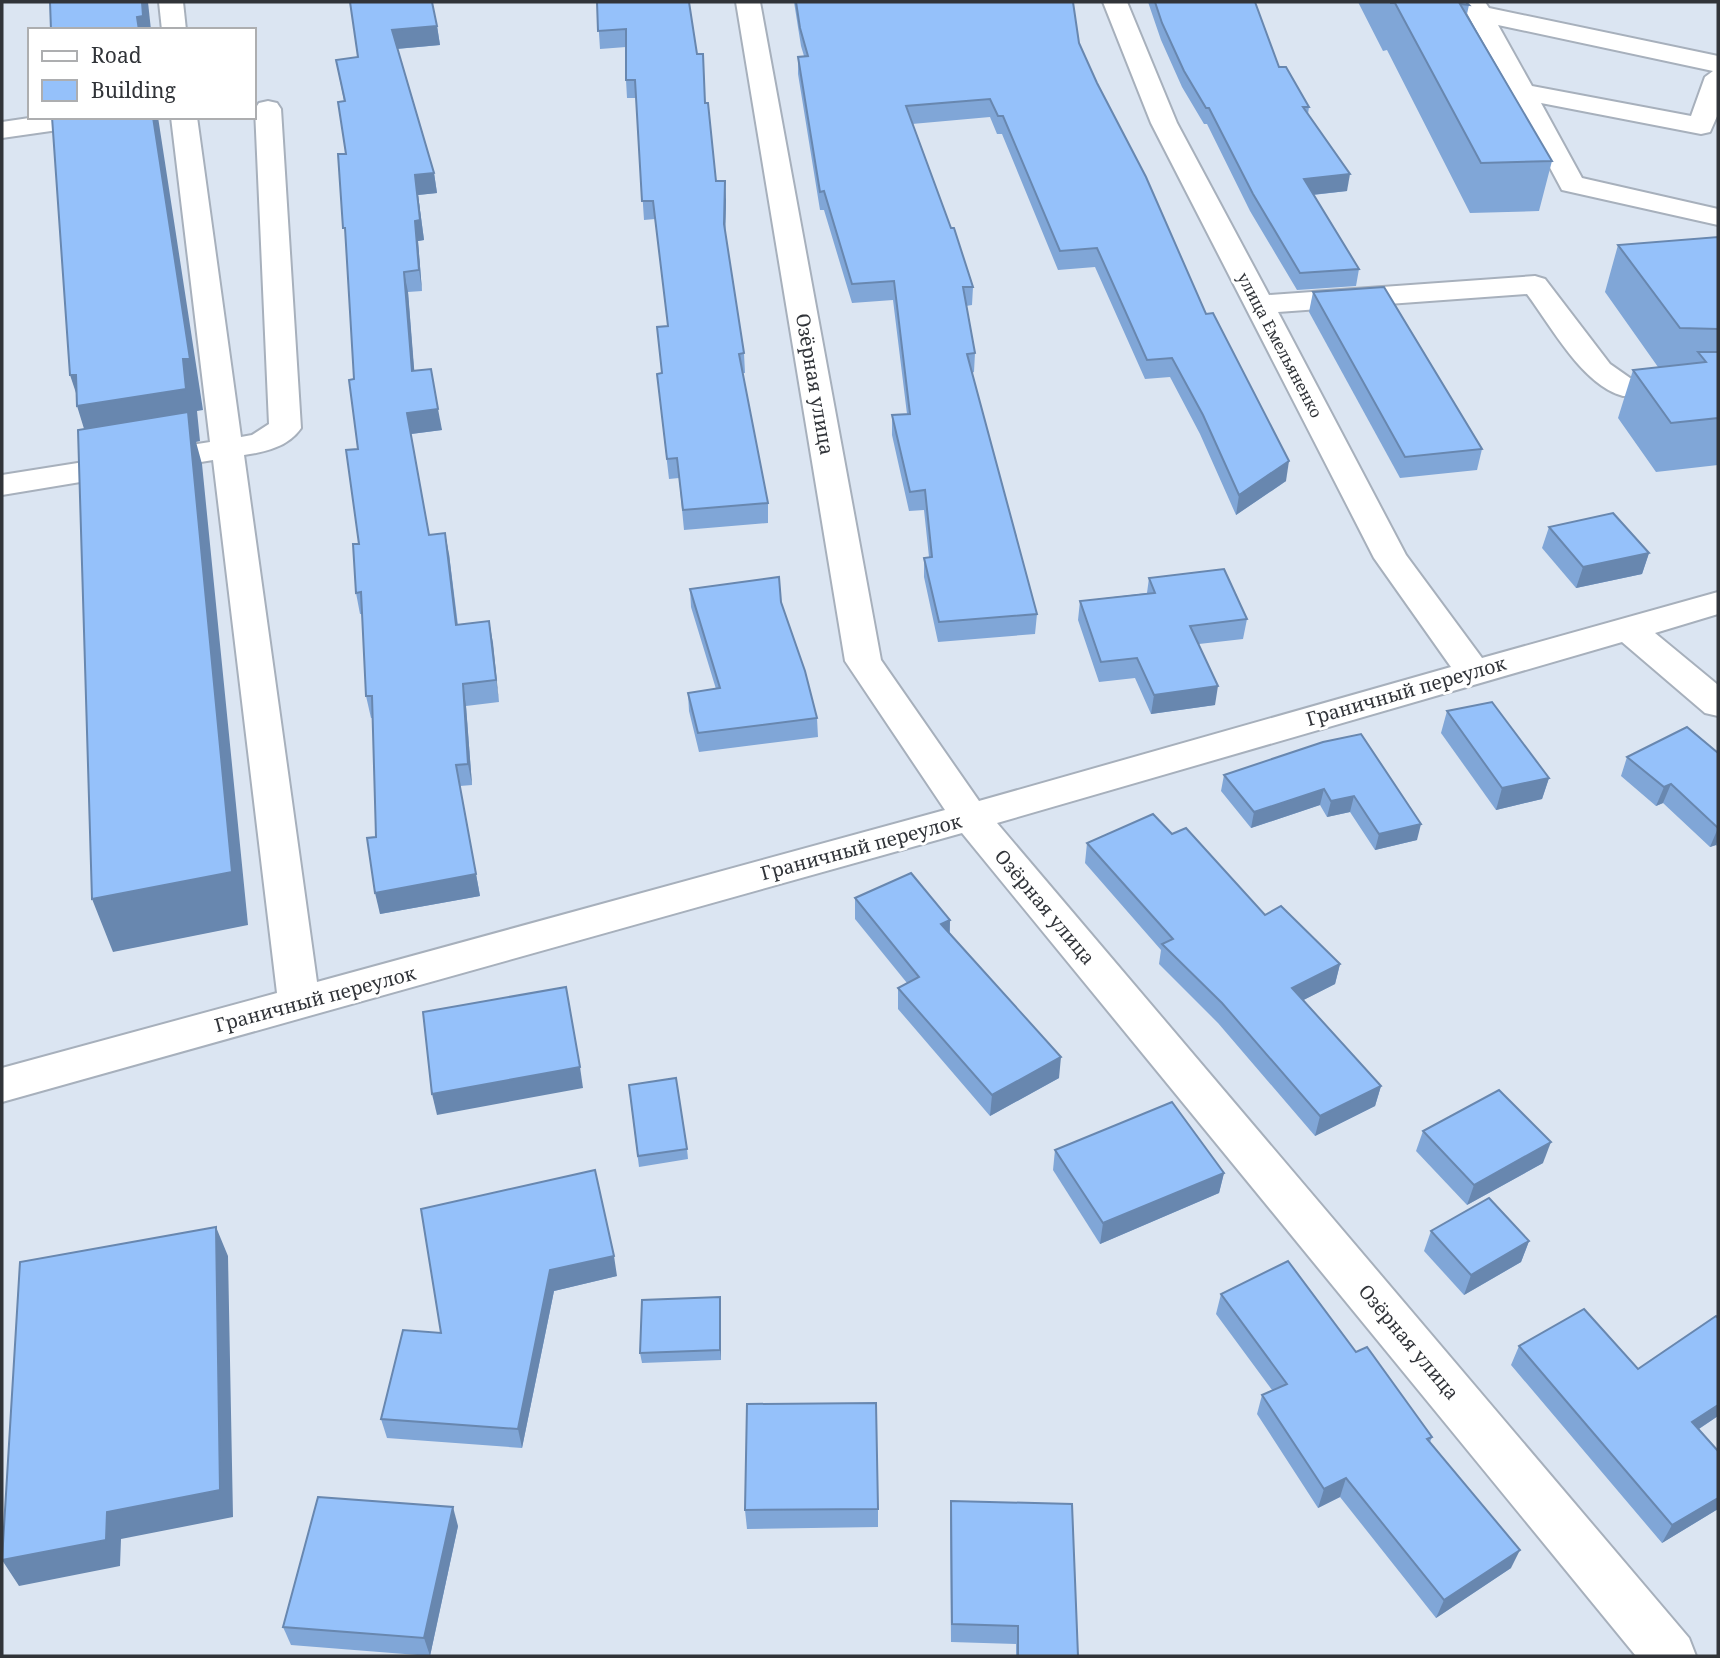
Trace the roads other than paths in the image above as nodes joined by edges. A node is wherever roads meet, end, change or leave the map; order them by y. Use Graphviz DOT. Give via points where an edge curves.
graph roads {
  1 [pos="171,2"];
  2 [pos="748,2"];
  3 [pos="1115,2"];
  4 [pos="1476,8"];
  5 [pos="174,28"];
  6 [pos="1718,64"];
  7 [pos="1718,77"];
  8 [pos="1522,92"];
  9 [pos="268,108"];
  10 [pos="79,119"];
  11 [pos="184,119"];
  12 [pos="2,130"];
  13 [pos="1718,216"];
  14 [pos="1259,305"];
  15 [pos="1718,389"];
  16 [pos="227,448"];
  17 [pos="2,485"];
  18 [pos="1718,603"];
  19 [pos="1627,628"];
  20 [pos="1473,672"];
  21 [pos="1718,704"];
  22 [pos="970,817"];
  23 [pos="299,1003"];
  24 [pos="2,1085"];
  25 [pos="1670,1656"];
  1 -- 5 [label="street"];
  2 -- 22 [label="street, Озёрная улица" via="863,661"];
  3 -- 14 [label="street, улица Емельяненко" via="1164,123"];
  4 -- 6 [label="street"];
  4 -- 8 [label="street"];
  7 -- 8 [label="street" via="1701,126"];
  8 -- 13 [label="street" via="1572,184"];
  9 -- 16 [label="street" via="285,428 261,443"];
  10 -- 12 [label="street"];
  11 -- 16 [label="street"];
  14 -- 15 [label="street" via="1535,285 1599,370 1623,387"];
  14 -- 20 [label="street, улица Емельяненко" via="1391,558"];
  16 -- 17 [label="street"];
  16 -- 23 [label="street"];
  18 -- 19 [label="street, Граничный переулок"];
  19 -- 20 [label="street, Граничный переулок"];
  19 -- 21 [label="street"];
  20 -- 22 [label="street, Граничный переулок"];
  22 -- 23 [label="street, Граничный переулок"];
  22 -- 25 [label="street, Озёрная улица"];
  23 -- 24 [label="street, Граничный переулок"];
}
